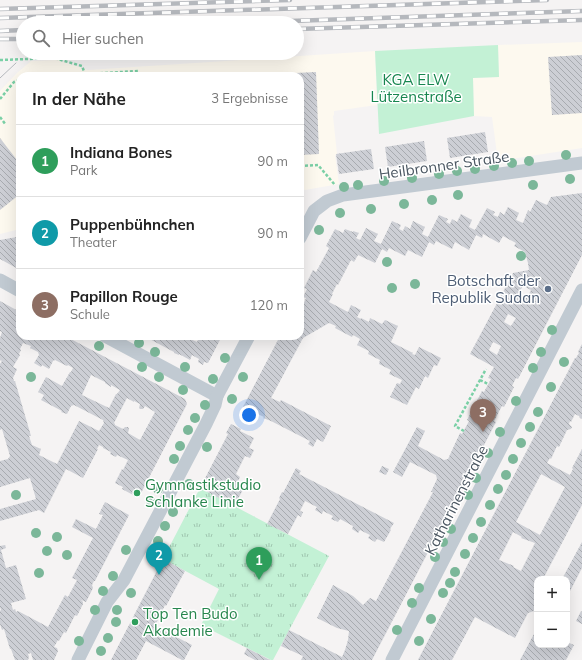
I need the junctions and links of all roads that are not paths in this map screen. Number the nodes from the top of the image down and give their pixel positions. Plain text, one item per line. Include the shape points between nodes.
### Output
1 (582, 163) edge
2 (304, 230) edge
3 (0, 280) edge
4 (16, 289) edge
5 (582, 290) edge
6 (112, 340) edge
7 (247, 340) edge
8 (217, 396) junction
9 (78, 660) edge
10 (392, 660) edge

1 - 2 street, Heilbronner Straße via 343,195 327,201 314,211
3 - 4 street
5 - 10 street, Katharinenstraße
6 - 8 street
7 - 8 street
8 - 9 street via 206,424 138,554 124,580 107,602

